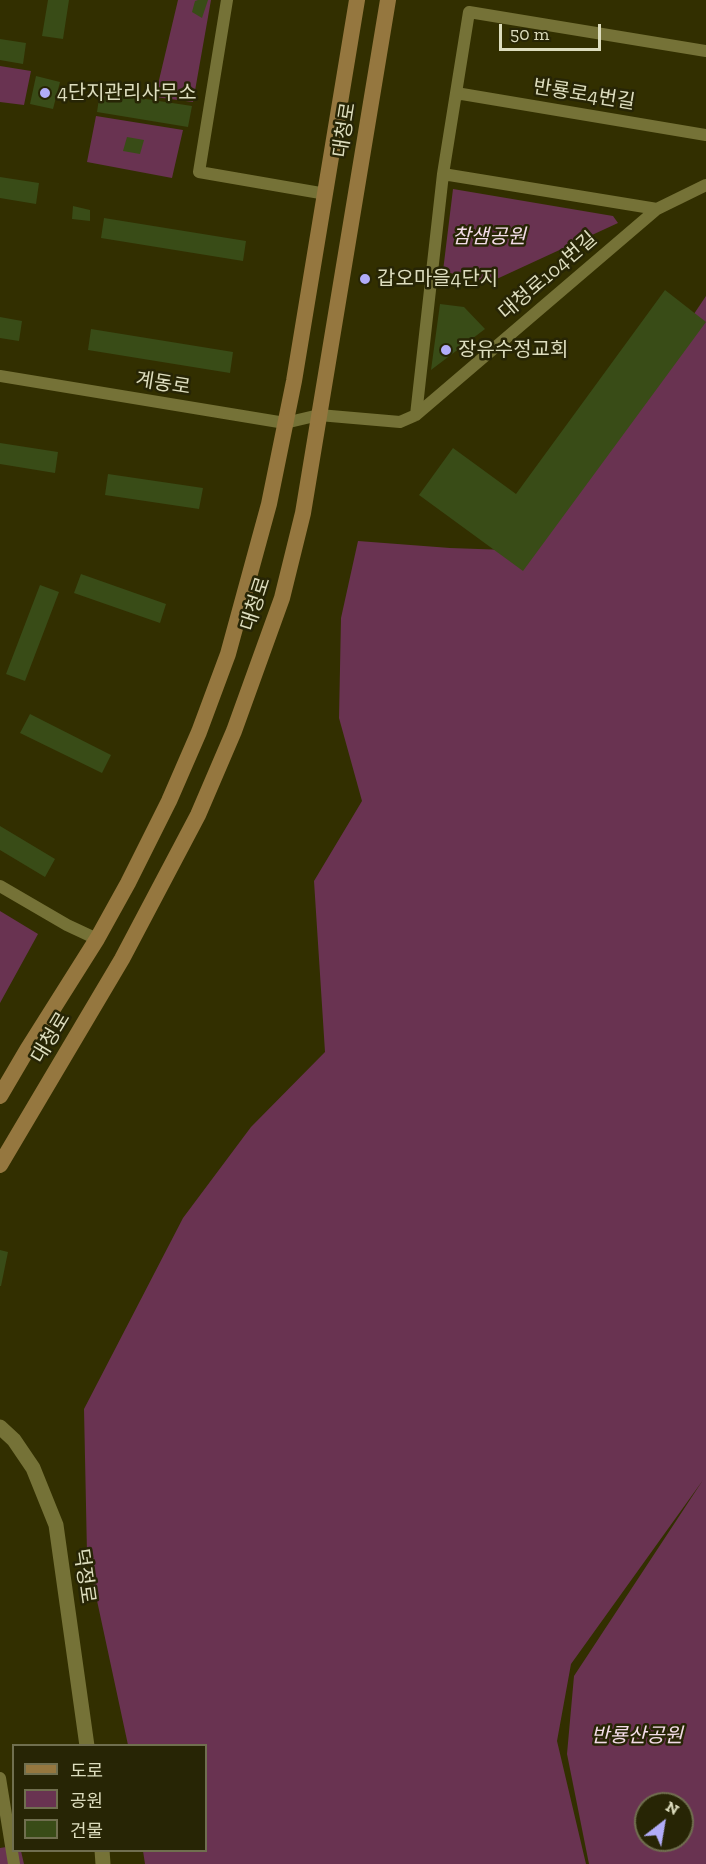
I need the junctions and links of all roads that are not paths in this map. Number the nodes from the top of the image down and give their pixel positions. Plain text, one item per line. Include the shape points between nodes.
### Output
1 (227, 0) edge
2 (357, 0) edge
3 (388, 0) edge
4 (706, 51) edge
5 (456, 93) junction
6 (706, 135) edge
7 (443, 174) junction
8 (706, 185) edge
9 (326, 194) junction
10 (657, 209) junction
11 (0, 376) edge
12 (319, 415) junction
13 (416, 415) junction
14 (285, 423) junction
15 (0, 886) edge
16 (98, 939) junction
17 (0, 1096) edge
18 (0, 1165) edge
19 (0, 1427) edge
20 (87, 1744) edge
21 (0, 1778) edge
22 (12, 1852) edge

1 - 9 street via 199,172
2 - 9 main road, 대청로
3 - 12 main road, 대청로
4 - 5 street via 469,12
5 - 6 street, 반룡로4번길
5 - 7 street
7 - 10 street
7 - 13 street
8 - 10 street, 대청로104번길
9 - 14 main road, 대청로
10 - 13 street, 대청로104번길
11 - 14 street, 계동로
12 - 13 street, 대청로104번길 via 400,422
12 - 14 street, 계동로
12 - 18 main road, 대청로 via 303,513 282,598 234,731 198,815 122,959
14 - 16 main road, 대청로 via 269,504 228,654 169,801
15 - 16 street
16 - 17 main road, 대청로
19 - 20 street, 덕정로 via 15,1440 33,1468 56,1525
21 - 22 street

